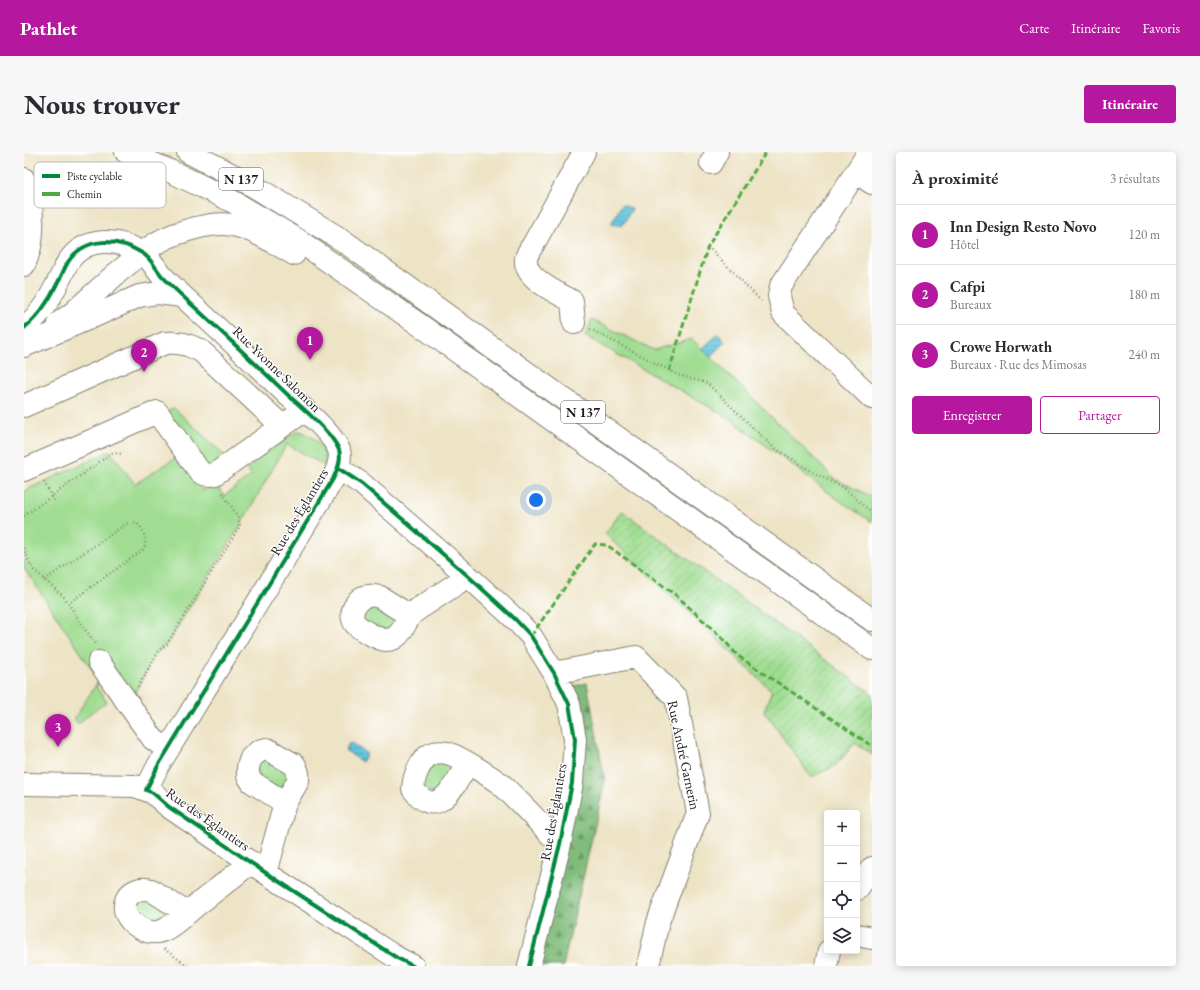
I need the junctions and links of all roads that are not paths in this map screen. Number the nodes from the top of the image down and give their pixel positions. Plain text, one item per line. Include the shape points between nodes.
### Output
1 (126, 152) edge
2 (188, 152) edge
3 (208, 152) edge
4 (584, 152) edge
5 (869, 152) edge
6 (149, 162) edge
7 (166, 169) edge
8 (864, 178) edge
9 (24, 179) edge
10 (250, 184) junction
11 (142, 253) junction
12 (24, 265) edge
13 (182, 296) junction
14 (574, 323) road end
15 (427, 330) junction
16 (30, 338) edge
17 (872, 398) edge
18 (24, 406) edge
19 (305, 410) junction
20 (282, 426) junction
21 (30, 467) edge
22 (338, 468) junction
23 (468, 576) junction
24 (410, 616) dead end
25 (872, 620) edge
26 (872, 649) edge
27 (99, 662) road end
28 (554, 673) junction
29 (168, 750) junction
30 (468, 763) dead end
31 (24, 784) edge
32 (146, 790) junction
33 (285, 803) dead end
34 (560, 844) junction
35 (258, 868) junction
36 (872, 868) edge
37 (860, 885) edge
38 (187, 913) junction
39 (860, 936) edge
40 (872, 938) edge
41 (828, 954) edge
42 (413, 966) edge
43 (528, 966) edge
44 (648, 966) edge
45 (826, 966) edge

1 - 6 main road, N 137
2 - 10 main road, N 137
3 - 10 main road
4 - 14 main road via 526,259 530,274 572,301
5 - 8 main road
7 - 15 main road, N 137 via 232,201 298,240
8 - 17 main road via 781,286 779,296 783,313
9 - 12 main road via 32,223 31,241
10 - 25 main road, N 137 via 361,254
11 - 13 main road, Rue Yvonne Salomon
11 - 15 main road via 160,241 185,232 216,224 232,225 268,240
11 - 16 main road
11 - 16 main road via 123,244 106,241 96,243 75,254 39,314
13 - 16 main road via 158,293 139,296
13 - 19 main road, Rue Yvonne Salomon
15 - 26 main road, N 137
18 - 20 main road via 165,343 178,342 201,351
19 - 20 main road
19 - 22 main road, Rue Yvonne Salomon via 336,444 340,458
20 - 21 main road via 210,476 200,472 157,412
22 - 23 main road, Rue des Églantiers via 362,484
22 - 29 main road, Rue des Églantiers
23 - 24 main road
23 - 28 main road, Rue des Églantiers via 531,636
27 - 29 main road via 153,739
28 - 34 main road, Rue des Églantiers via 569,704 575,739 572,783
28 - 44 main road, Rue André Garnerin via 636,657 676,698 698,813 658,922
29 - 32 main road, Rue des Églantiers
30 - 34 main road via 501,785
31 - 32 main road via 135,786
32 - 35 main road, Rue des Églantiers
33 - 35 main road
34 - 43 main road, Rue des Églantiers
35 - 38 main road
35 - 42 main road, Rue des Églantiers
36 - 37 main road
38 - 38 main road via 147,888 135,890 126,901 125,910 128,916 142,929 150,932 167,929
39 - 40 main road
41 - 45 main road

